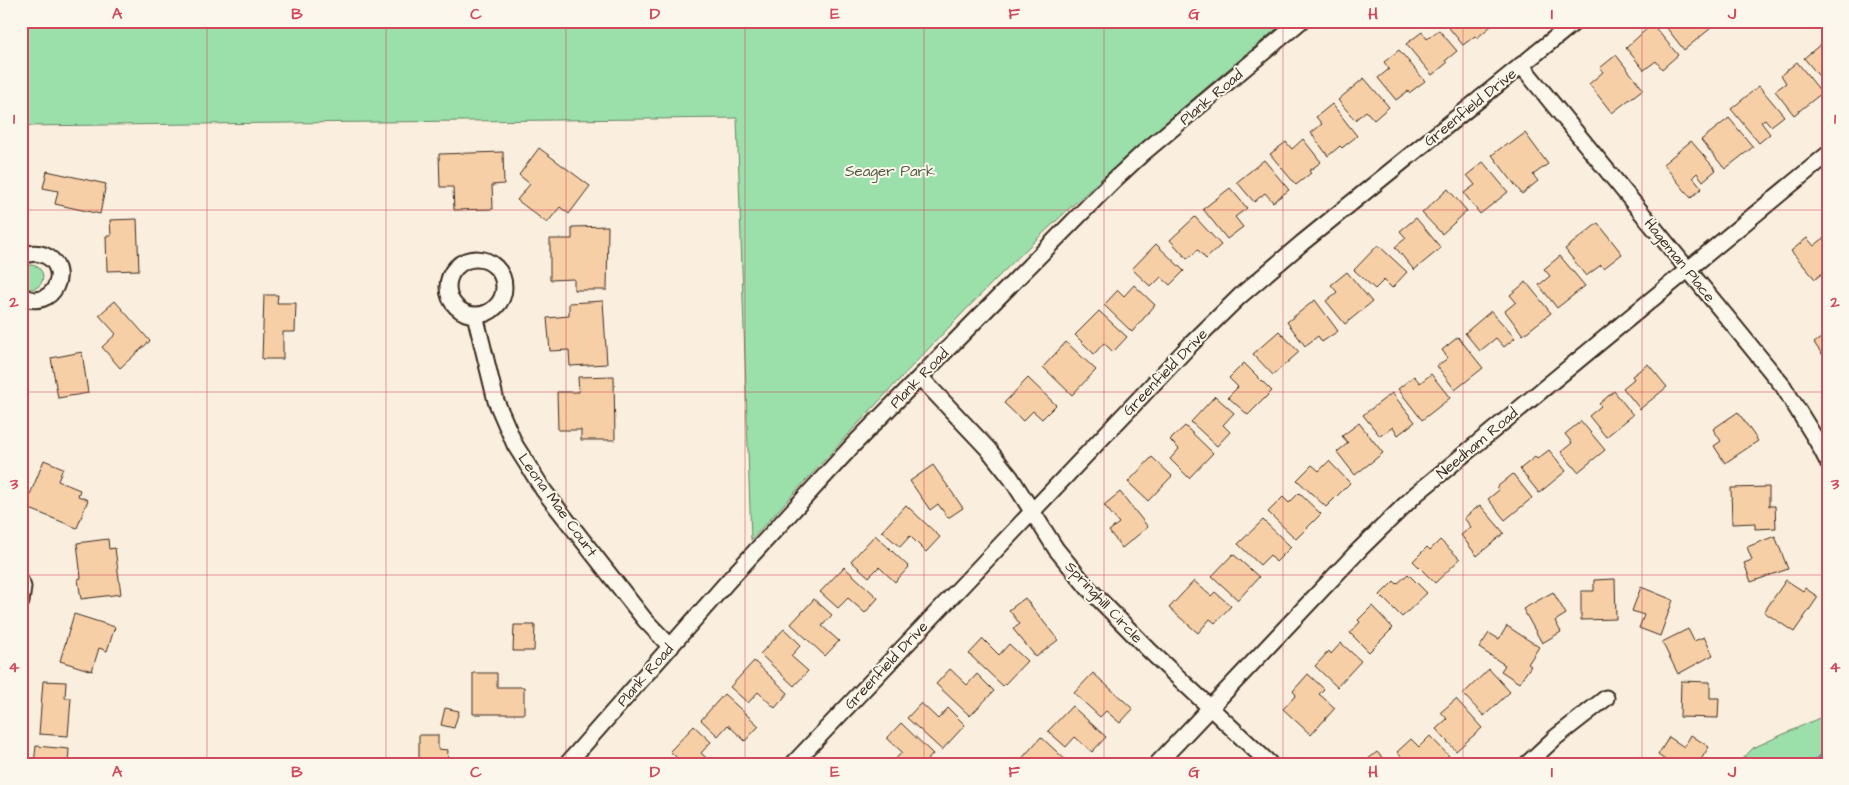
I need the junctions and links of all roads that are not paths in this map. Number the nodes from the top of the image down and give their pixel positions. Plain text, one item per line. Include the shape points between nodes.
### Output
1 (1301, 21) edge
2 (1576, 21) edge
3 (1521, 66) junction
4 (1828, 154) edge
5 (21, 258) edge
6 (1689, 270) junction
7 (21, 296) edge
8 (475, 315) dead end
9 (920, 377) junction
10 (1828, 462) edge
11 (1032, 511) junction
12 (21, 582) edge
13 (21, 602) edge
14 (670, 646) junction
15 (1606, 698) dead end
16 (1210, 707) junction
17 (567, 764) edge
18 (793, 764) edge
19 (1157, 764) edge
20 (1270, 764) edge
21 (1527, 764) edge

1 - 9 street, Plank Road via 1112,182
2 - 3 street, Greenfield Drive
3 - 6 street, Hageman Place
3 - 11 street, Greenfield Drive via 1240,296
4 - 6 street, Needham Road
5 - 7 street via 31,253 46,256 57,267 58,275 54,290 42,299
6 - 10 street, Hageman Place via 1782,386
6 - 16 street, Needham Road via 1416,494
8 - 14 street, Leona Mae Court via 496,401 515,445 544,491 645,620
9 - 11 street, Springhill Circle via 988,449
9 - 14 street, Plank Road via 790,513
11 - 16 street, Springhill Circle via 1056,549 1088,588
11 - 18 street, Greenfield Drive
12 - 13 street
14 - 17 street, Plank Road
15 - 21 street
16 - 19 street, Needham Road
16 - 20 street, Springhill Circle

